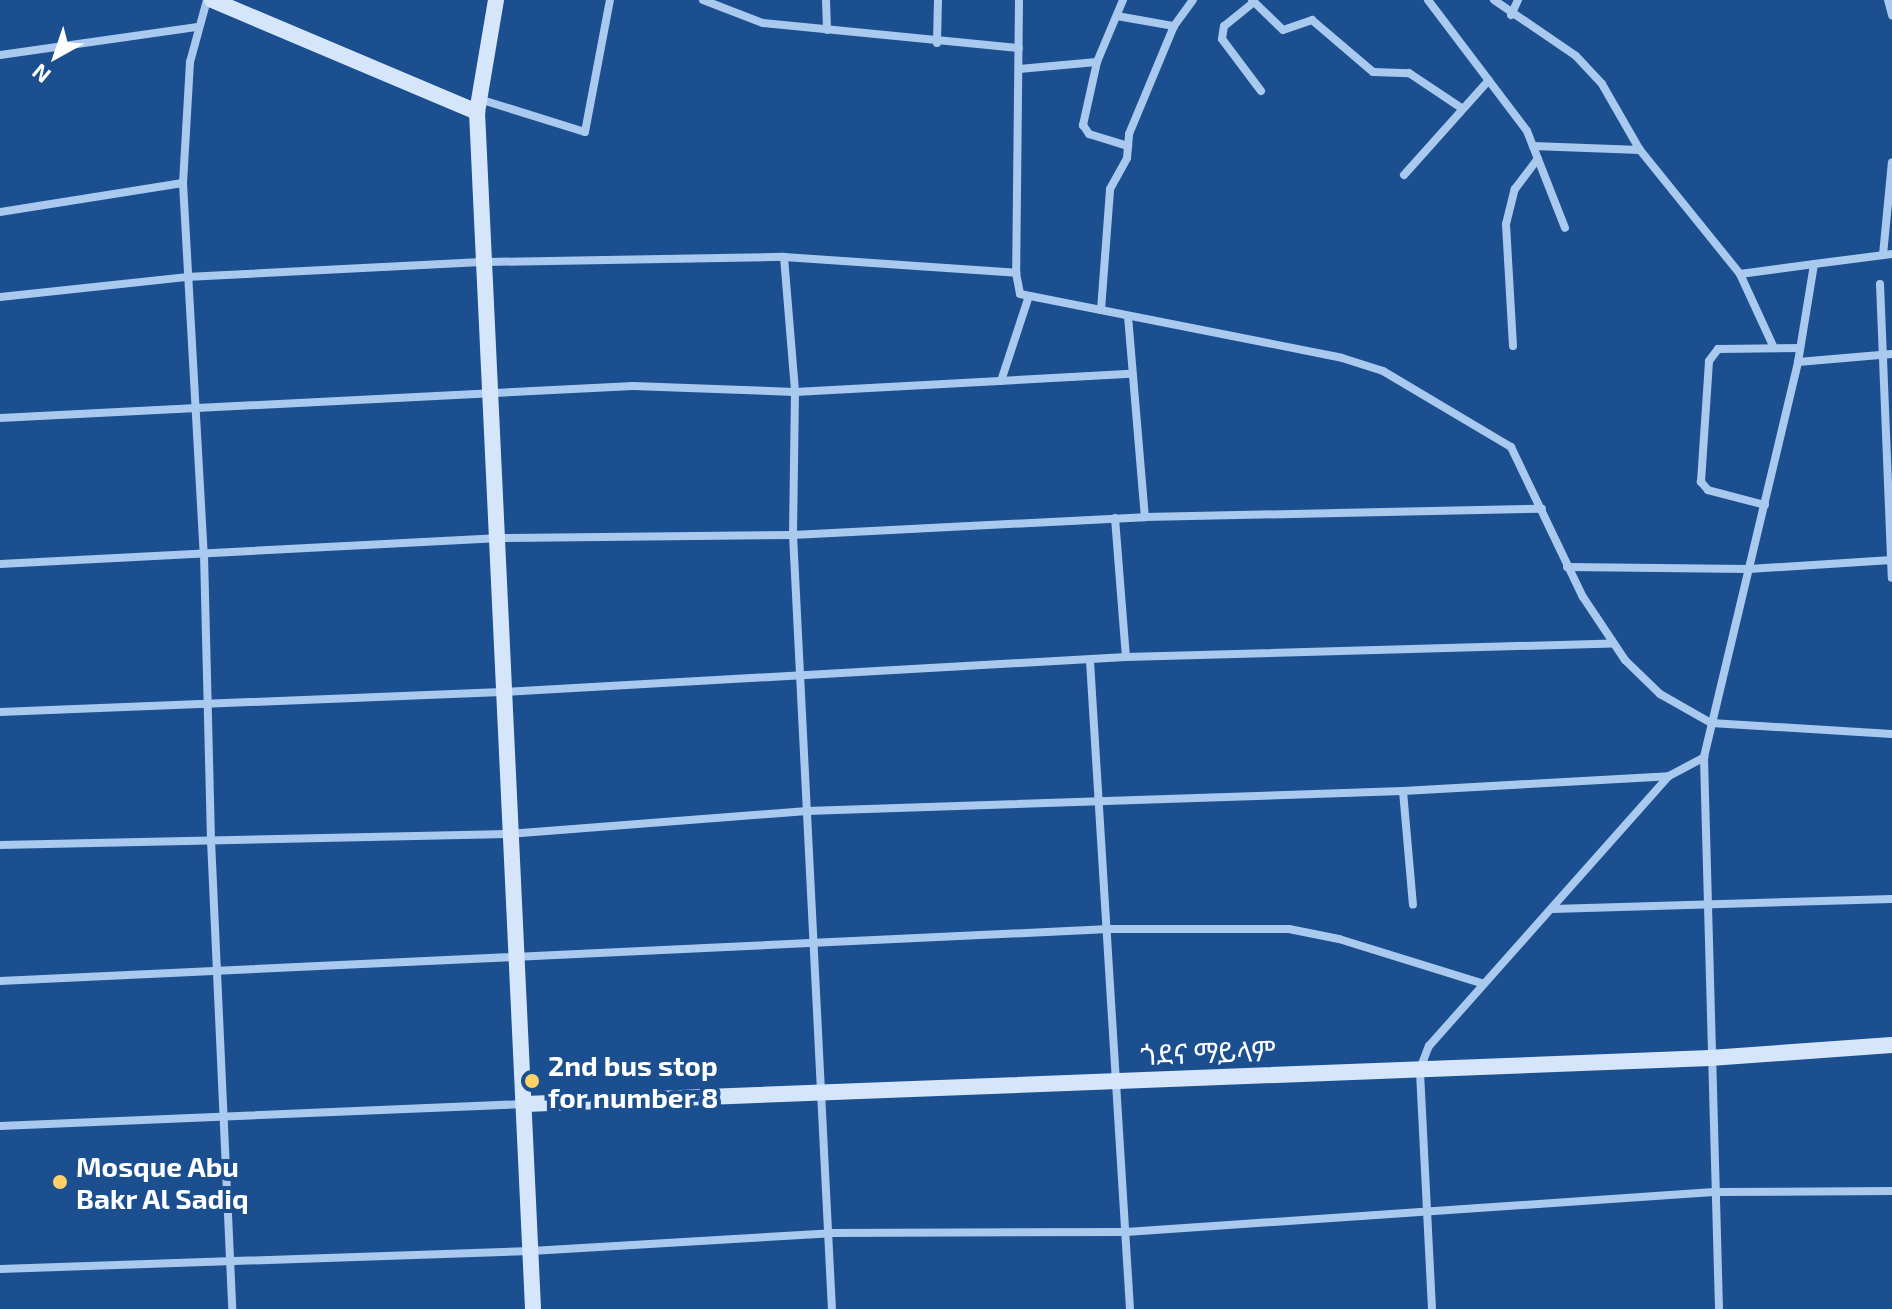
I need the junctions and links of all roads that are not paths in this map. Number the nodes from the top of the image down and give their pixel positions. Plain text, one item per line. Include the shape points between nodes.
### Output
1 (209, 0) edge
2 (496, 0) edge
3 (610, 0) edge
4 (703, 0) edge
5 (826, 0) edge
6 (938, 0) edge
7 (1019, 0) edge
8 (1123, 0) edge
9 (1193, 0) edge
10 (1428, 0) edge
11 (1494, 0) edge
12 (1518, 0) edge
13 (1888, 0) edge
14 (1253, 1) edge
15 (1511, 15) junction
16 (1892, 15) edge
17 (1117, 16) junction
18 (1174, 26) junction
19 (196, 27) junction
20 (827, 30) junction
21 (937, 43) junction
22 (1019, 48) junction
23 (0, 55) edge
24 (1097, 62) junction
25 (1019, 69) junction
26 (1489, 80) junction
27 (1261, 91) dead end
28 (478, 105) junction
29 (1460, 107) junction
30 (1128, 146) junction
31 (1533, 146) junction
32 (1640, 150) junction
33 (1538, 159) junction
34 (1892, 162) edge
35 (1404, 175) dead end
36 (183, 183) junction
37 (0, 212) edge
38 (1565, 228) dead end
39 (1888, 254) edge
40 (784, 257) junction
41 (487, 262) junction
42 (1814, 264) junction
43 (1016, 273) junction
44 (1740, 274) junction
45 (186, 277) junction
46 (1880, 284) dead end
47 (0, 297) edge
48 (1028, 299) junction
49 (1101, 310) junction
50 (1128, 316) junction
51 (1513, 346) dead end
52 (1774, 348) junction
53 (1800, 348) junction
54 (1888, 354) edge
55 (1798, 362) junction
56 (1131, 374) junction
57 (1001, 381) junction
58 (490, 392) junction
59 (795, 392) junction
60 (196, 407) junction
61 (0, 418) edge
62 (1891, 459) edge
63 (1765, 505) junction
64 (1542, 509) junction
65 (1145, 517) junction
66 (1115, 518) junction
67 (793, 535) junction
68 (500, 538) junction
69 (204, 554) junction
70 (1891, 560) edge
71 (0, 564) edge
72 (1567, 567) junction
73 (1749, 569) junction
74 (1892, 578) edge
75 (1613, 643) junction
76 (1126, 657) junction
77 (1090, 661) junction
78 (800, 673) junction
79 (502, 692) junction
80 (208, 702) junction
81 (0, 712) edge
82 (1711, 723) junction
83 (1892, 734) edge
84 (1704, 757) junction
85 (1669, 776) junction
86 (1403, 791) junction
87 (1101, 797) junction
88 (807, 811) junction
89 (508, 834) junction
90 (211, 840) junction
91 (0, 845) edge
92 (1892, 899) edge
93 (1413, 905) dead end
94 (1706, 907) junction
95 (1553, 909) junction
96 (1109, 929) junction
97 (811, 946) junction
98 (517, 959) junction
99 (218, 969) junction
100 (0, 981) edge
101 (1481, 983) junction
102 (1892, 1045) edge
103 (1710, 1058) junction
104 (1420, 1069) junction
105 (1116, 1081) junction
106 (824, 1094) junction
107 (525, 1104) junction
108 (225, 1118) junction
109 (0, 1126) edge
110 (1892, 1191) edge
111 (1714, 1192) junction
112 (1427, 1211) junction
113 (1126, 1232) junction
114 (831, 1233) junction
115 (531, 1251) junction
116 (231, 1260) junction
117 (0, 1269) edge
118 (232, 1309) edge
119 (533, 1309) edge
120 (832, 1309) edge
121 (1130, 1309) edge
122 (1432, 1309) edge
123 (1719, 1309) edge

1 - 19 street
1 - 28 street
2 - 28 street
3 - 28 street via 585,132
4 - 20 street via 749,20
5 - 20 street
6 - 21 street
7 - 22 street
8 - 17 street
9 - 18 street
10 - 26 street
11 - 15 street
12 - 15 street
13 - 16 street
14 - 27 street via 1224,26 1222,39
14 - 29 street via 1283,30 1312,20 1373,72 1409,73
15 - 32 street via 1591,72
17 - 18 street
17 - 24 street
18 - 30 street
19 - 23 street
19 - 36 street
20 - 21 street
21 - 22 street
22 - 25 street
24 - 25 street
24 - 30 street via 1084,130
25 - 43 street
26 - 29 street
26 - 31 street
28 - 41 street
29 - 35 street
30 - 49 street via 1108,196
31 - 32 street
31 - 33 street
32 - 44 street
33 - 38 street
33 - 51 street via 1515,189 1506,224
34 - 39 street
36 - 37 street
36 - 45 street
39 - 42 street
40 - 41 street
40 - 43 street
40 - 59 street
41 - 45 street
41 - 58 street
42 - 44 street
42 - 53 street
43 - 48 street via 1020,294
44 - 52 street
45 - 47 street
45 - 60 street
46 - 54 street
48 - 49 street
48 - 57 street
49 - 50 street
50 - 56 street
50 - 64 street via 1383,371 1511,447
52 - 53 street
52 - 63 street via 1718,349 1712,354 1701,482 1708,490
53 - 55 street
54 - 55 street
54 - 62 street
55 - 63 street
56 - 57 street
56 - 65 street
57 - 59 street
58 - 59 street via 633,386
58 - 60 street
58 - 68 street
59 - 67 street
60 - 61 street
60 - 69 street
62 - 70 street
63 - 73 street
64 - 65 street
64 - 72 street
65 - 66 street
66 - 67 street
66 - 76 street
67 - 68 street
67 - 78 street
68 - 69 street
68 - 79 street
69 - 71 street
69 - 80 street
70 - 73 street
70 - 74 street
72 - 73 street
72 - 75 street
73 - 82 street
75 - 76 street
75 - 82 street via 1660,694
76 - 77 street
77 - 78 street
77 - 87 street
78 - 79 street
78 - 88 street
79 - 80 street
79 - 89 street
80 - 81 street
80 - 90 street
82 - 83 street
82 - 84 street
84 - 85 street
84 - 94 street
85 - 86 street
85 - 95 street
86 - 87 street
86 - 93 street
87 - 88 street
87 - 96 street
88 - 89 street
88 - 97 street
89 - 90 street
89 - 98 street
90 - 91 street
90 - 99 street
92 - 94 street
94 - 95 street
94 - 103 street
95 - 101 street
96 - 97 street
96 - 101 street via 1289,929
96 - 105 street
97 - 98 street
97 - 106 street
98 - 99 street
98 - 107 street
99 - 100 street
99 - 108 street
101 - 104 street via 1447,1021
102 - 103 street, ጎደና ማይላም
103 - 104 street, ጎደና ማይላም
103 - 111 street
104 - 105 street, ጎደና ማይላም
104 - 112 street
105 - 106 street, ጎደና ማይላም
105 - 113 street
106 - 107 street, ጎደና ማይላም
106 - 114 street
107 - 108 street
107 - 115 street
108 - 109 street
108 - 116 street
110 - 111 street
111 - 112 street
111 - 123 street
112 - 113 street
112 - 122 street
113 - 114 street
113 - 121 street
114 - 115 street
114 - 120 street
115 - 116 street
115 - 119 street
116 - 117 street
116 - 118 street

